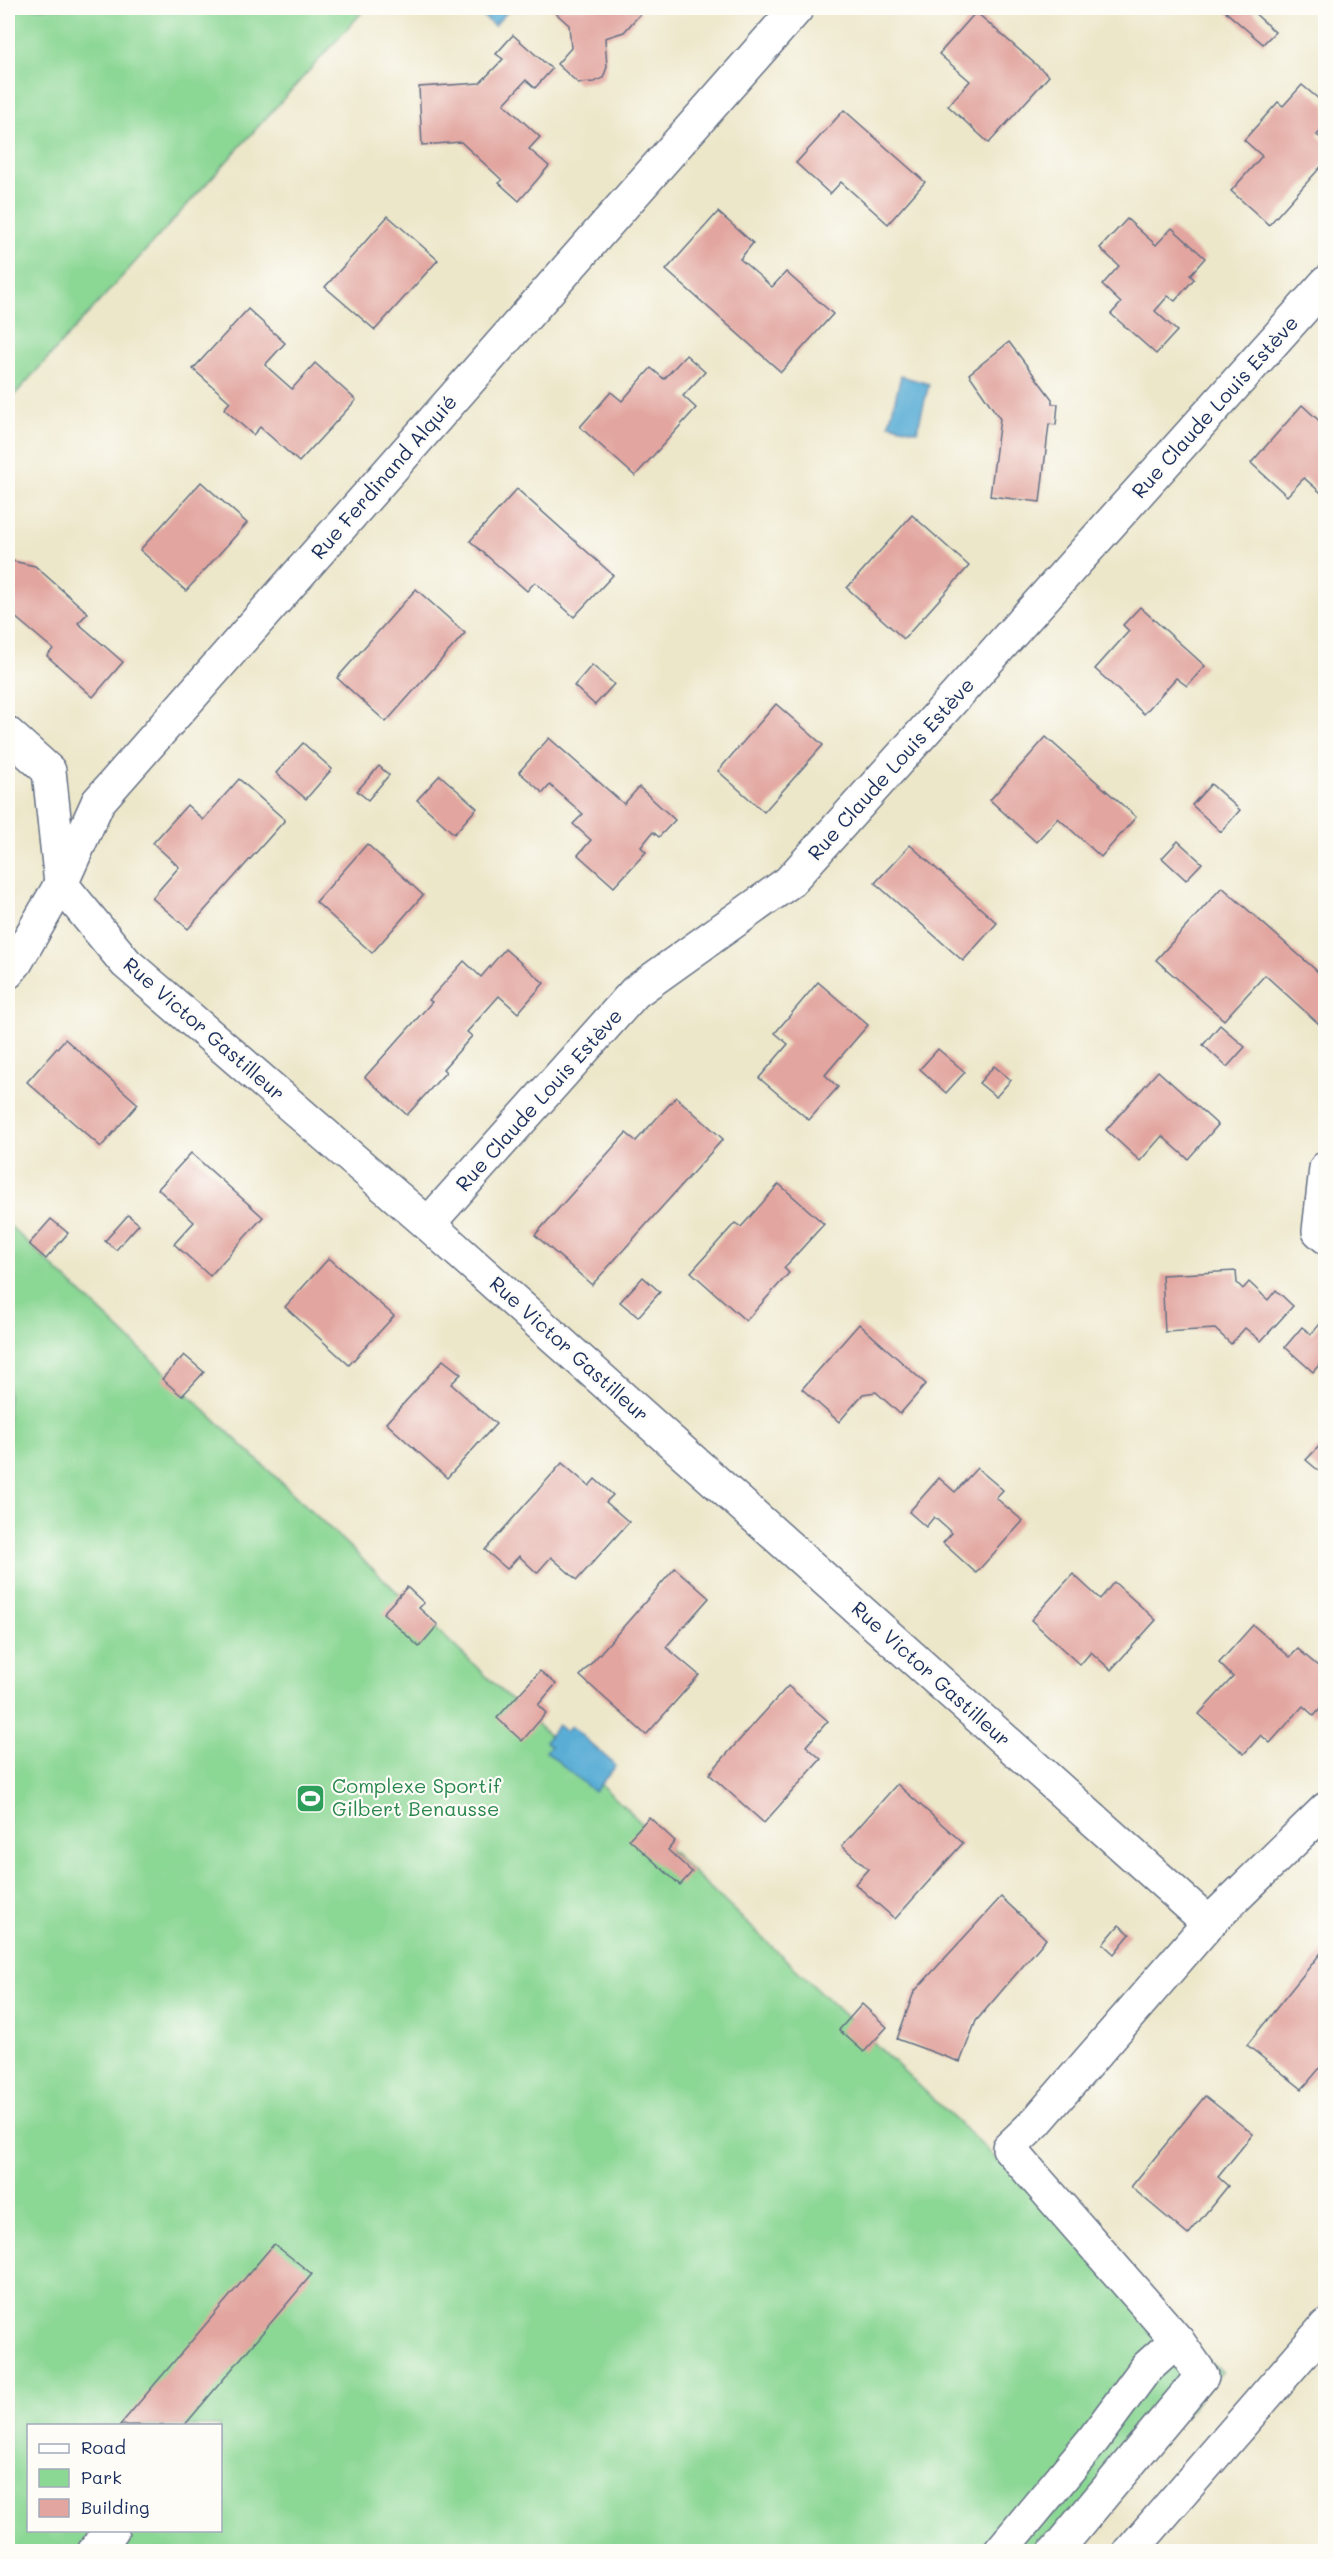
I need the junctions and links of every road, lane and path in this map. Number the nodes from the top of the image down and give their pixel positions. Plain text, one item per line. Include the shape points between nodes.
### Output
1 (797, 8) edge
2 (1326, 283) edge
3 (8, 734) edge
4 (61, 884) junction
5 (8, 972) edge
6 (1326, 1168) edge
7 (428, 1224) junction
8 (1326, 1237) edge
9 (1326, 1809) edge
10 (1209, 1923) junction
11 (1326, 2326) edge
12 (1177, 2340) junction
13 (110, 2532) edge
14 (94, 2552) edge
15 (1000, 2552) edge
16 (1055, 2552) edge
17 (1130, 2552) edge

1 - 4 street, Rue Ferdinand Alquié via 98,801
2 - 7 street, Rue Claude Louis Estève via 789,882 634,992
3 - 4 street via 49,771
4 - 5 street, Rue Ferdinand Alquié
4 - 7 street, Rue Victor Gastilleur via 126,963
6 - 8 street via 1319,1231
7 - 10 street, Rue Victor Gastilleur
9 - 10 street
10 - 12 street via 1009,2148
11 - 17 street
12 - 15 street via 1147,2367 1093,2440
12 - 16 street via 1202,2376
13 - 14 street

